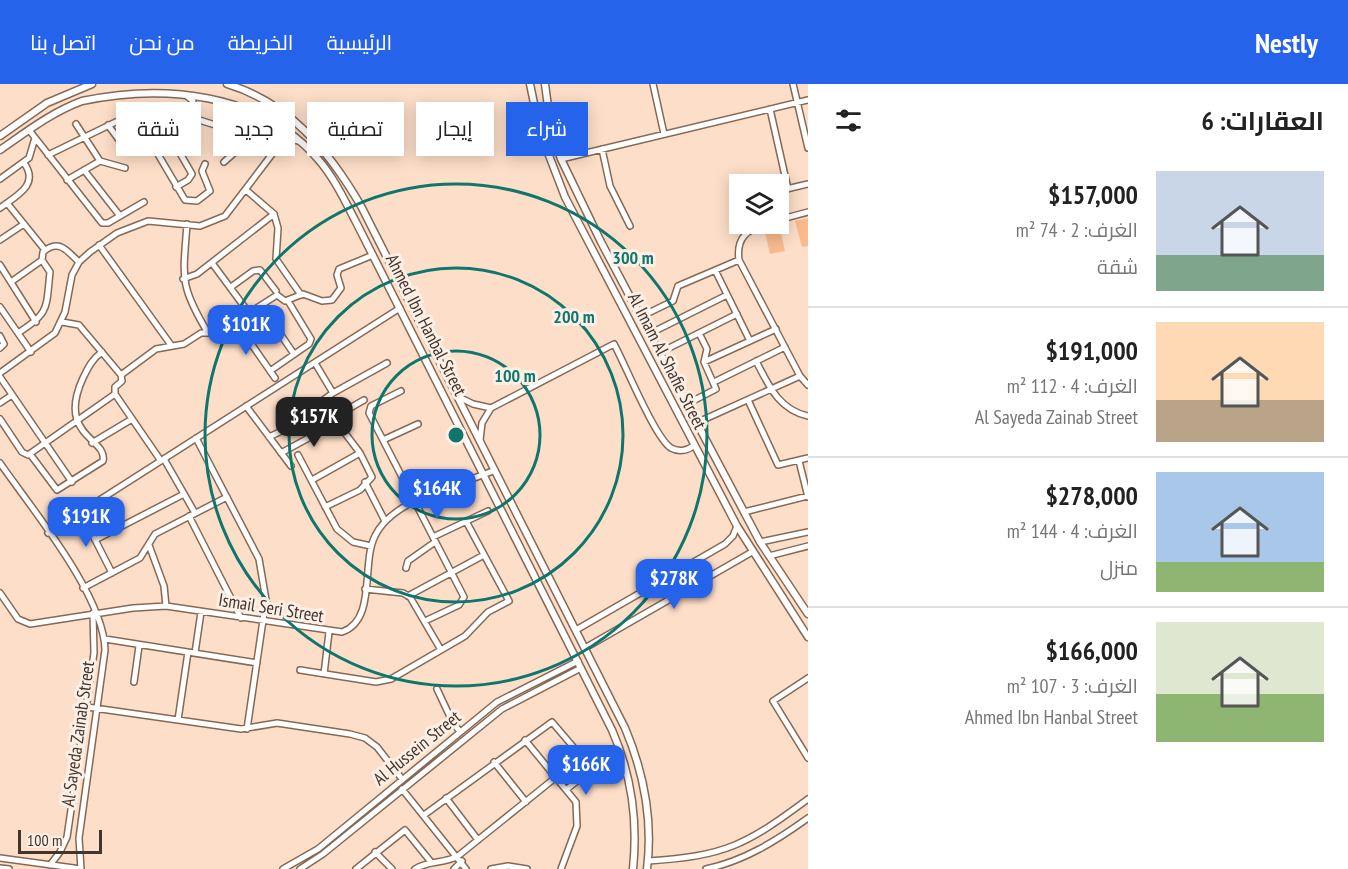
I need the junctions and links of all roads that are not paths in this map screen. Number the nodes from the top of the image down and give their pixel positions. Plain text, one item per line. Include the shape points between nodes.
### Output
1 (92, 84) edge
2 (226, 84) edge
3 (530, 84) edge
4 (544, 84) edge
5 (653, 84) edge
6 (793, 84) edge
7 (137, 86) edge
8 (165, 93) dead end
9 (808, 100) edge
10 (191, 102) edge
11 (235, 102) edge
12 (797, 103) junction
13 (770, 109) junction
14 (116, 121) edge
15 (201, 121) edge
16 (76, 124) dead end
17 (108, 125) junction
18 (29, 130) junction
19 (664, 134) junction
20 (0, 136) edge
21 (116, 136) edge
22 (84, 137) junction
23 (35, 138) junction
24 (295, 138) edge
25 (295, 140) edge
26 (299, 141) junction
27 (808, 148) edge
28 (602, 149) junction
29 (0, 150) edge
30 (48, 155) junction
31 (159, 156) edge
32 (182, 156) edge
33 (271, 156) edge
34 (561, 159) junction
35 (100, 161) junction
36 (224, 162) dead end
37 (24, 163) junction
38 (205, 164) dead end
39 (125, 168) dead end
40 (84, 170) junction
41 (785, 174) edge
42 (0, 179) edge
43 (67, 180) junction
44 (808, 184) edge
45 (176, 187) junction
46 (789, 189) edge
47 (246, 190) junction
48 (144, 202) dead end
49 (7, 203) junction
50 (361, 206) junction
51 (348, 207) junction
52 (0, 208) edge
53 (808, 212) edge
54 (274, 214) junction
55 (120, 216) junction
56 (789, 217) edge
57 (24, 224) junction
58 (188, 224) junction
59 (630, 226) dead end
60 (744, 234) edge
61 (1, 238) edge
62 (99, 246) junction
63 (45, 250) junction
64 (373, 255) junction
65 (42, 260) junction
66 (739, 260) junction
67 (79, 262) junction
68 (212, 263) junction
69 (0, 265) edge
70 (715, 270) junction
71 (183, 279) junction
72 (11, 282) junction
73 (231, 287) junction
74 (276, 291) dead end
75 (301, 295) junction
76 (727, 295) junction
77 (288, 301) junction
78 (261, 306) junction
79 (0, 307) edge
80 (400, 308) junction
81 (249, 313) junction
82 (737, 314) junction
83 (640, 317) junction
84 (36, 322) junction
85 (62, 322) junction
86 (236, 322) junction
87 (776, 329) junction
88 (18, 333) junction
89 (208, 333) junction
90 (699, 333) junction
91 (649, 334) junction
92 (0, 336) edge
93 (750, 341) junction
94 (654, 344) junction
95 (171, 345) junction
96 (785, 347) junction
97 (0, 348) edge
98 (644, 350) junction
99 (31, 352) junction
100 (102, 352) junction
101 (659, 353) junction
102 (294, 354) junction
103 (756, 361) junction
104 (704, 362) junction
105 (315, 363) junction
106 (387, 363) dead end
107 (270, 370) junction
108 (0, 375) edge
109 (121, 375) junction
110 (800, 376) junction
111 (275, 378) dead end
112 (714, 382) junction
113 (808, 385) edge
114 (771, 389) junction
115 (401, 391) dead end
116 (333, 393) junction
117 (115, 394) junction
118 (12, 395) junction
119 (457, 396) junction
120 (364, 400) dead end
121 (748, 400) junction
122 (0, 403) edge
123 (685, 405) junction
124 (246, 406) junction
125 (491, 408) junction
126 (808, 416) edge
127 (0, 419) edge
128 (132, 419) junction
129 (77, 420) junction
130 (336, 423) junction
131 (696, 423) junction
132 (418, 424) dead end
133 (269, 437) junction
134 (196, 438) junction
135 (383, 440) junction
136 (480, 440) junction
137 (92, 443) junction
138 (46, 444) junction
139 (693, 446) junction
140 (281, 453) junction
141 (360, 453) junction
142 (30, 454) junction
143 (298, 455) dead end
144 (808, 458) edge
145 (162, 460) junction
146 (799, 460) junction
147 (0, 463) edge
148 (291, 466) dead end
149 (495, 470) junction
150 (6, 471) junction
151 (0, 475) edge
152 (484, 475) junction
153 (312, 480) junction
154 (72, 482) junction
155 (365, 482) junction
156 (184, 494) junction
157 (227, 497) junction
158 (808, 497) edge
159 (415, 502) junction
160 (326, 507) junction
161 (489, 511) dead end
162 (81, 512) junction
163 (744, 512) junction
164 (192, 514) junction
165 (385, 521) junction
166 (467, 523) junction
167 (737, 526) junction
168 (808, 532) edge
169 (48, 533) junction
170 (95, 540) junction
171 (434, 540) junction
172 (760, 543) junction
173 (148, 544) junction
174 (371, 546) junction
175 (807, 549) edge
176 (752, 552) junction
177 (484, 555) junction
178 (769, 556) junction
179 (406, 568) dead end
180 (451, 572) junction
181 (112, 573) junction
182 (83, 588) junction
183 (366, 589) junction
184 (0, 593) edge
185 (408, 596) junction
186 (166, 606) junction
187 (201, 612) junction
188 (95, 613) junction
189 (808, 614) edge
190 (241, 618) junction
191 (425, 621) junction
192 (263, 622) junction
193 (576, 630) junction
194 (329, 632) junction
195 (808, 637) edge
196 (105, 639) junction
197 (139, 646) junction
198 (585, 648) junction
199 (441, 650) junction
200 (188, 652) junction
201 (195, 653) junction
202 (257, 663) junction
203 (580, 665) junction
204 (300, 670) dead end
205 (324, 674) junction
206 (808, 678) edge
207 (134, 681) dead end
208 (436, 689) dead end
209 (87, 707) junction
210 (97, 708) junction
211 (489, 708) junction
212 (495, 714) junction
213 (178, 720) junction
214 (247, 729) junction
215 (460, 732) junction
216 (525, 740) junction
217 (808, 758) edge
218 (638, 761) junction
219 (494, 762) junction
220 (625, 764) junction
221 (555, 778) junction
222 (402, 779) junction
223 (402, 789) junction
224 (567, 789) junction
225 (446, 798) junction
226 (808, 799) edge
227 (526, 802) junction
228 (424, 814) junction
229 (808, 818) edge
230 (478, 840) junction
231 (318, 849) junction
232 (375, 852) junction
233 (323, 854) junction
234 (0, 858) edge
235 (460, 858) junction
236 (648, 861) junction
237 (431, 862) junction
238 (50, 865) junction
239 (0, 868) edge
240 (9, 869) edge
241 (81, 869) edge
242 (283, 869) edge
243 (300, 869) edge
244 (356, 869) edge
245 (392, 869) edge
246 (415, 869) edge
247 (454, 869) edge
248 (466, 869) edge
249 (491, 869) edge
250 (526, 869) edge
251 (561, 869) edge
252 (633, 869) edge
253 (647, 869) edge
254 (706, 869) edge

1 - 20 street via 47,104
2 - 50 street, Ahmed Ibn Hanbal Street via 269,102 309,132
3 - 98 street, Al Imam Al Shafie Street via 550,162
4 - 34 street, Al Imam Al Shafie Street via 551,129
5 - 19 street
6 - 12 street
7 - 11 street, Ahmed Ibn Hanbal Street via 183,88
7 - 18 street, Ahmed Ibn Hanbal Street via 80,102
8 - 10 street
9 - 12 street
12 - 13 street
12 - 27 street
13 - 19 street
13 - 41 street
14 - 17 street
15 - 36 street via 223,126 240,142 241,149
16 - 22 street
17 - 21 street
17 - 22 street
18 - 23 street
18 - 29 street, Ahmed Ibn Hanbal Street
19 - 28 street
22 - 30 street
22 - 35 street
23 - 30 street
23 - 37 street
24 - 26 street, Ahmed Ibn Hanbal Street
25 - 26 street
26 - 51 street, Ahmed Ibn Hanbal Street via 328,172
28 - 34 street
28 - 59 street via 610,186
30 - 43 street
31 - 45 street
32 - 45 street via 192,174
33 - 47 street
34 - 83 street, Al Imam Al Shafie Street
35 - 39 street
35 - 40 street
37 - 42 street
37 - 49 street via 29,183
38 - 45 street via 202,171 209,192 197,201 189,201
40 - 43 street
40 - 55 street
43 - 55 street via 102,223
44 - 46 street
47 - 54 street
47 - 58 street via 219,220 200,226
48 - 55 street
49 - 52 street
49 - 57 street
50 - 51 street
50 - 119 street, Ahmed Ibn Hanbal Street
51 - 64 street, Ahmed Ibn Hanbal Street
53 - 56 street
54 - 68 street
54 - 75 street via 278,228 276,259
57 - 61 street
57 - 63 street
58 - 62 street via 148,221 117,233
58 - 71 street
60 - 66 street via 737,250
62 - 67 street
62 - 95 street
63 - 65 street
63 - 67 street via 61,246
64 - 75 street via 339,268 341,288 332,300
64 - 80 street, Ahmed Ibn Hanbal Street
65 - 72 street
65 - 84 street via 50,274 44,313
66 - 70 street
66 - 87 street
67 - 85 street via 72,275
68 - 71 street
68 - 73 street
69 - 72 street
70 - 76 street
70 - 83 street via 678,286 673,301
71 - 89 street via 192,307
72 - 84 street
73 - 74 street via 260,270
73 - 81 street
75 - 77 street
76 - 82 street
76 - 91 street
77 - 78 street via 277,295
77 - 102 street via 311,337 309,344
78 - 81 street
78 - 102 street
79 - 88 street
80 - 105 street
80 - 152 street, Ahmed Ibn Hanbal Street
81 - 86 street
82 - 90 street
82 - 93 street
83 - 91 street, Al Imam Al Shafie Street
84 - 88 street
85 - 99 street via 47,341
85 - 100 street via 80,325
86 - 89 street via 218,333
86 - 107 street
87 - 93 street
87 - 96 street
88 - 99 street
89 - 95 street via 178,346
90 - 101 street
90 - 104 street via 707,349
91 - 94 street, Al Imam Al Shafie Street
92 - 97 street via 4,344
93 - 104 street
94 - 98 street
94 - 101 street, Al Imam Al Shafie Street
95 - 109 street via 156,349
96 - 103 street
96 - 110 street
98 - 139 street, Al Imam Al Shafie Street
99 - 108 street
100 - 109 street
100 - 129 street via 92,361 75,397
101 - 123 street, Al Imam Al Shafie Street
102 - 107 street
103 - 112 street
103 - 114 street
104 - 112 street
105 - 116 street
105 - 124 street
106 - 116 street
107 - 111 street
108 - 118 street
109 - 117 street
110 - 113 street
110 - 114 street
112 - 123 street via 715,390
114 - 121 street
114 - 126 street via 786,409
115 - 135 street via 369,409
116 - 133 street via 322,401 317,414
117 - 128 street
117 - 129 street
118 - 122 street
118 - 138 street
119 - 125 street
119 - 136 street, Ahmed Ibn Hanbal Street
120 - 130 street via 336,416
121 - 131 street
121 - 146 street via 778,465
123 - 131 street, Al Imam Al Shafie Street
124 - 133 street
124 - 134 street
125 - 136 street via 482,423
125 - 139 street via 614,344 670,448 681,451
127 - 142 street via 22,452
128 - 137 street
128 - 145 street
129 - 137 street
129 - 138 street
130 - 140 street
130 - 141 street
131 - 163 street, Al Imam Al Shafie Street
132 - 135 street
133 - 140 street
134 - 145 street
134 - 157 street
135 - 159 street
136 - 149 street, Ahmed Ibn Hanbal Street
137 - 154 street via 100,448 103,461
138 - 142 street
138 - 154 street
139 - 167 street, Al Imam Al Shafie Street
140 - 148 street
141 - 153 street
141 - 155 street via 372,477
142 - 154 street via 55,489
143 - 153 street
144 - 146 street
145 - 156 street
145 - 162 street
146 - 158 street
147 - 150 street, Al Sayeda Zainab Street
149 - 152 street, Ismail Seri Street
149 - 193 street, Ahmed Ibn Hanbal Street
150 - 151 street
150 - 169 street, Al Sayeda Zainab Street
152 - 159 street, Ismail Seri Street
152 - 203 street, Ahmed Ibn Hanbal Street
153 - 160 street
155 - 160 street via 360,490
155 - 165 street
156 - 164 street
156 - 170 street
157 - 164 street
157 - 192 street via 260,559 266,590
158 - 163 street
159 - 165 street, Ismail Seri Street
159 - 171 street
160 - 174 street via 344,536
161 - 166 street
162 - 169 street
162 - 170 street
163 - 172 street, Al Imam Al Shafie Street
164 - 173 street via 155,534
164 - 190 street
165 - 174 street, Ismail Seri Street
166 - 171 street
166 - 177 street
167 - 176 street, Al Imam Al Shafie Street
167 - 193 street via 725,544
168 - 172 street
169 - 182 street, Al Sayeda Zainab Street
170 - 181 street
171 - 179 street via 408,561
171 - 180 street
172 - 178 street, Al Imam Al Shafie Street
173 - 181 street via 141,558
173 - 186 street via 164,586
174 - 183 street, Ismail Seri Street
175 - 178 street
176 - 195 street, Al Imam Al Shafie Street
176 - 198 street
177 - 180 street
177 - 199 street via 509,602 488,612 471,632
178 - 189 street, Al Imam Al Shafie Street
180 - 185 street
180 - 191 street via 463,593 463,602
181 - 182 street
182 - 188 street, Al Sayeda Zainab Street
183 - 185 street
183 - 194 street, Ismail Seri Street via 358,621 346,631
184 - 188 street, Ismail Seri Street via 18,619 30,624
185 - 191 street
186 - 187 street, Ismail Seri Street
186 - 188 street, Ismail Seri Street
187 - 190 street, Ismail Seri Street
187 - 201 street
188 - 196 street, Al Sayeda Zainab Street
188 - 209 street, Al Sayeda Zainab Street
190 - 192 street, Ismail Seri Street
191 - 199 street
192 - 194 street, Ismail Seri Street
192 - 202 street
193 - 198 street, Ahmed Ibn Hanbal Street
194 - 205 street
196 - 197 street
196 - 210 street, Al Sayeda Zainab Street
197 - 200 street
197 - 207 street
198 - 218 street, Ahmed Ibn Hanbal Street
199 - 205 street via 383,681
200 - 201 street
200 - 213 street
201 - 202 street
202 - 214 street
203 - 211 street, Al Hussein Street via 522,688
203 - 212 street, Al Hussein Street
203 - 220 street, Ahmed Ibn Hanbal Street
204 - 205 street
206 - 217 street via 773,701
208 - 215 street
209 - 210 street
209 - 238 street, Al Sayeda Zainab Street via 67,837
210 - 213 street
210 - 241 street, Al Sayeda Zainab Street via 79,838
211 - 212 street
211 - 215 street, Al Hussein Street
212 - 223 street, Al Hussein Street
213 - 214 street
214 - 222 street via 277,723 364,738 377,747
215 - 222 street, Al Hussein Street
216 - 219 street
216 - 221 street
216 - 224 street via 552,722 581,756 585,772
218 - 220 street
218 - 236 street, Ahmed Ibn Hanbal Street via 647,811
219 - 225 street
219 - 227 street
220 - 252 street, Ahmed Ibn Hanbal Street via 636,828
221 - 224 street
221 - 227 street
222 - 231 street, Al Hussein Street
223 - 228 street
223 - 233 street, Al Hussein Street
224 - 251 street via 576,802 578,818
225 - 228 street
225 - 230 street
226 - 236 street via 735,846 690,858
227 - 230 street
228 - 235 street
229 - 254 street via 763,848
230 - 235 street
231 - 233 street
231 - 242 street, Al Hussein Street
232 - 237 street via 405,830
232 - 244 street
232 - 245 street
233 - 243 street, Al Hussein Street
234 - 238 street
235 - 237 street
235 - 247 street
235 - 248 street
236 - 253 street, Ahmed Ibn Hanbal Street
237 - 246 street
238 - 241 street
239 - 240 street
249 - 250 street

